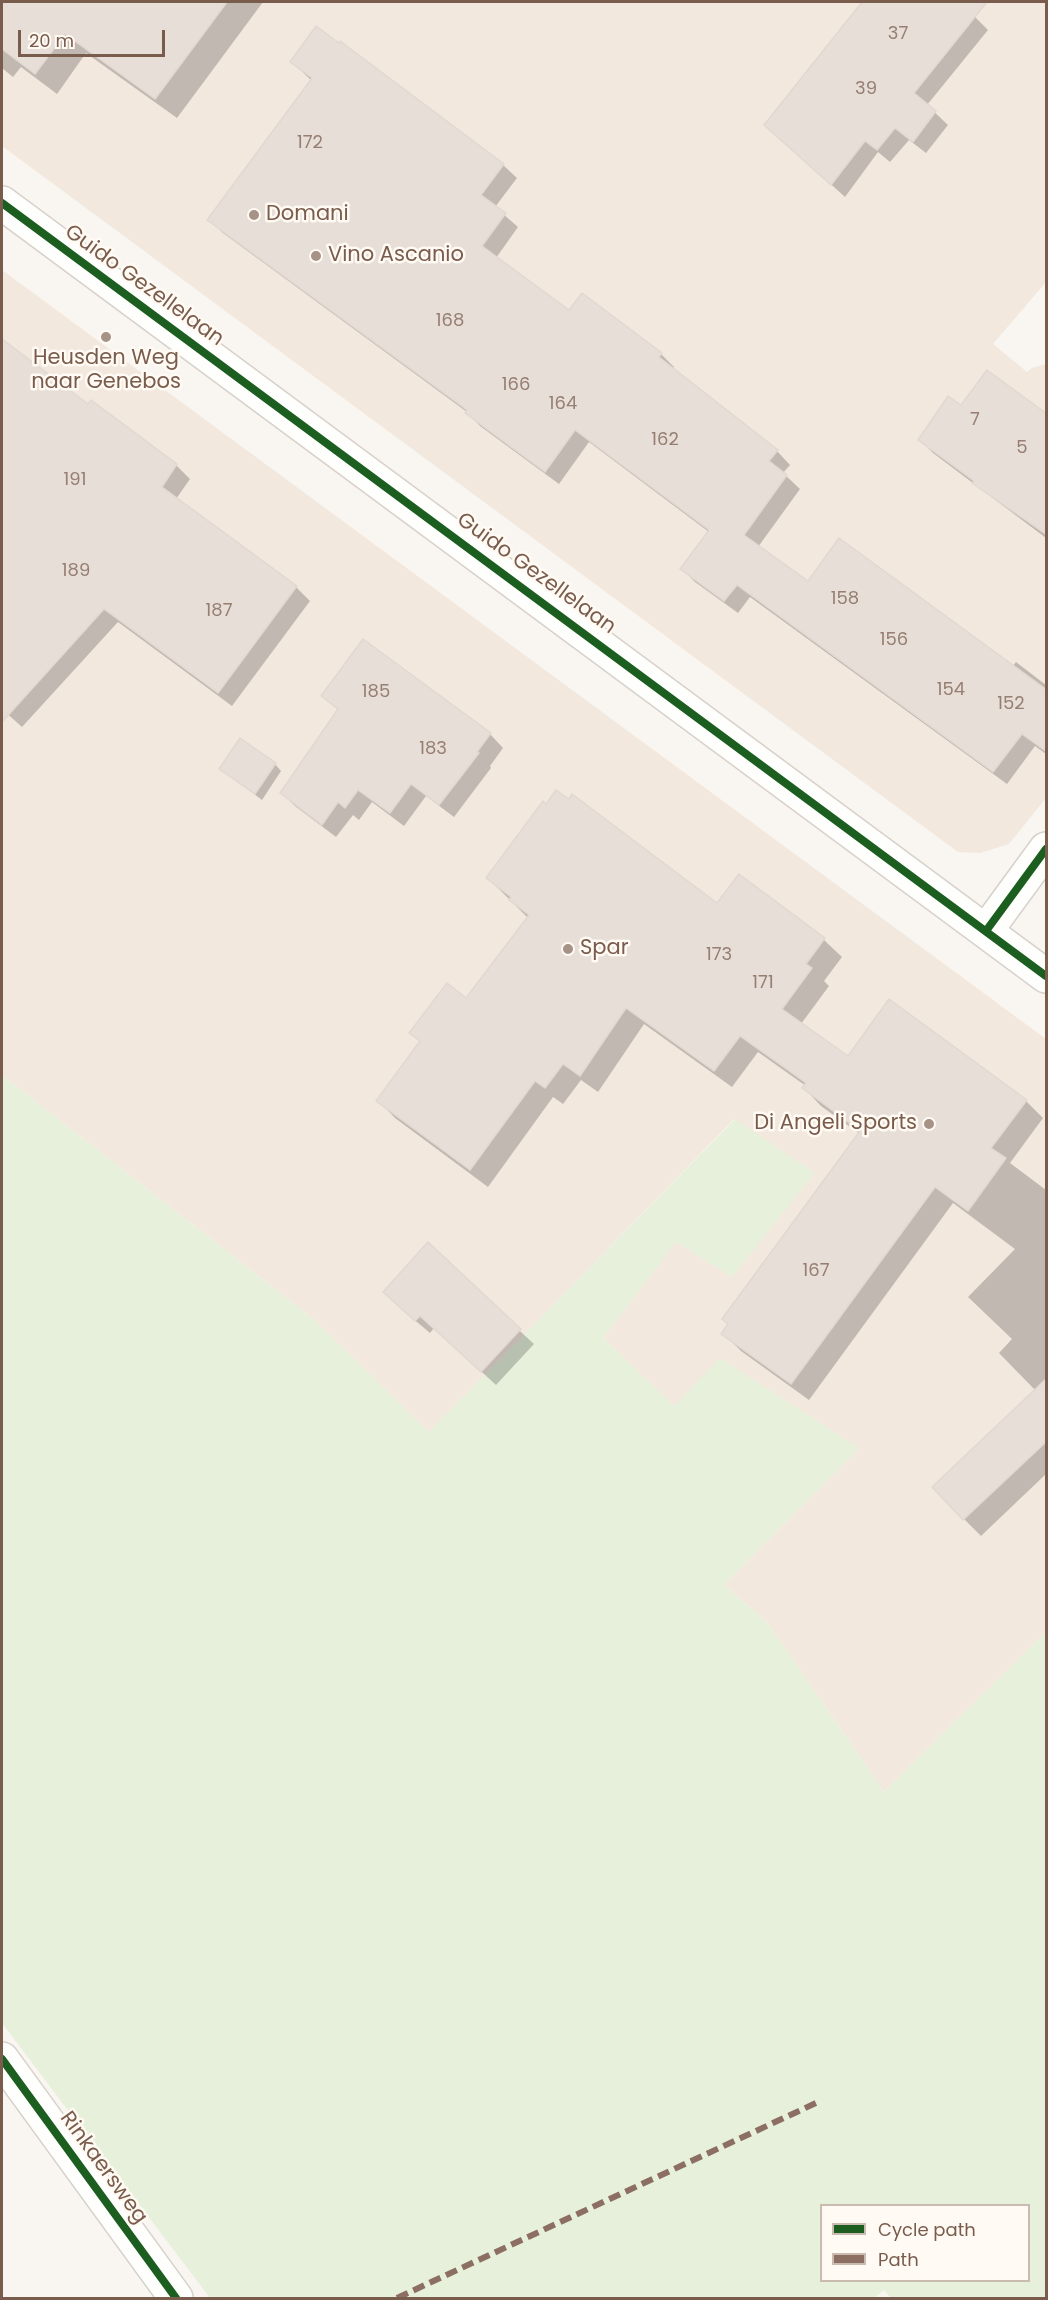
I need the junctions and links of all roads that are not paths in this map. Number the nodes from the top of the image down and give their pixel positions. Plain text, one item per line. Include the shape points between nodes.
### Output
1 (2, 204) edge
2 (1047, 849) edge
3 (986, 931) junction
4 (1047, 976) edge
5 (2, 2059) edge
6 (176, 2298) edge

1 - 3 main road, Guido Gezellelaan
2 - 3 main road
3 - 4 main road, Guido Gezellelaan
5 - 6 main road, Rinkaersweg

